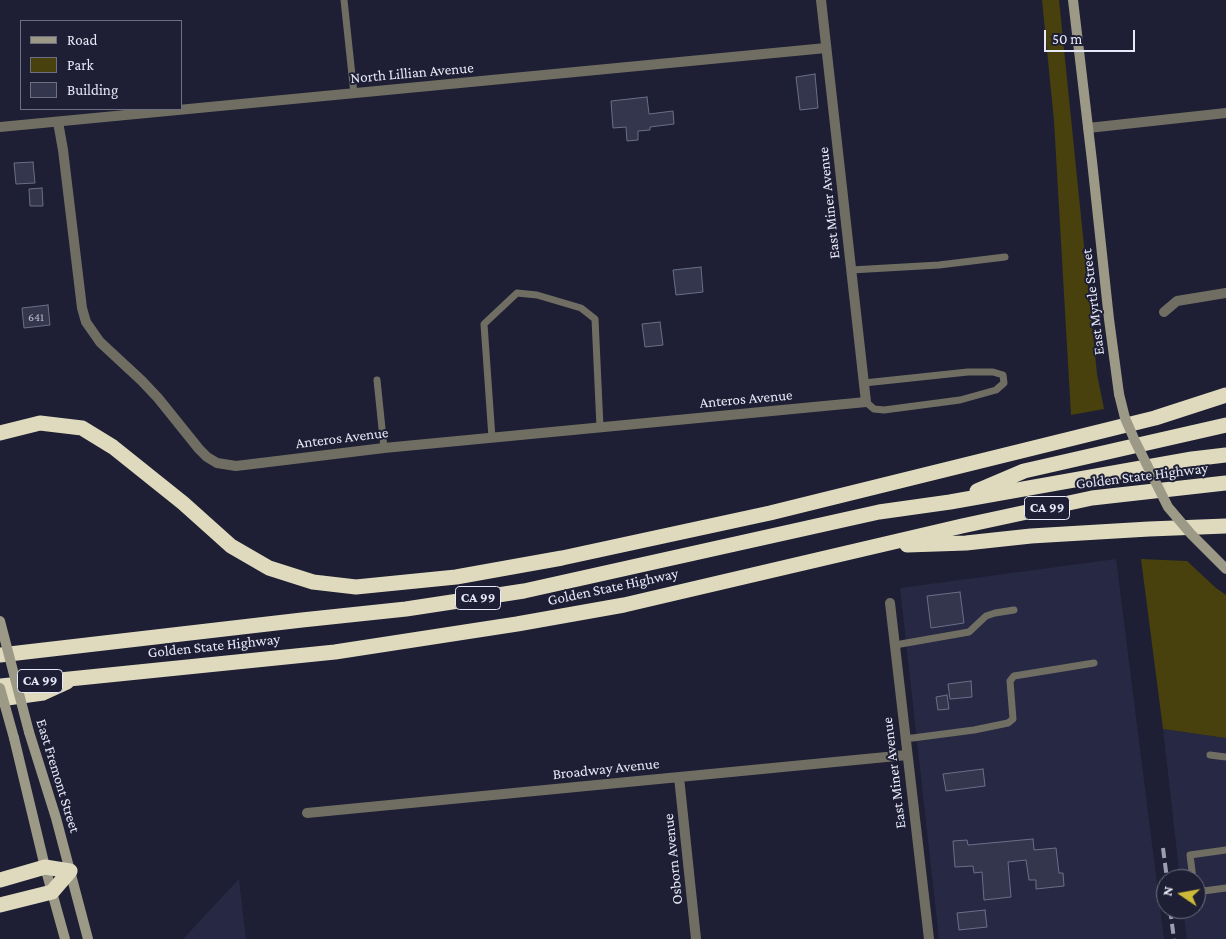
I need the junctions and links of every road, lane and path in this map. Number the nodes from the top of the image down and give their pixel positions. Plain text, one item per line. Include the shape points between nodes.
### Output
1 (344, 0) edge
2 (821, 0) edge
3 (1073, 0) edge
4 (826, 48) junction
5 (354, 94) junction
6 (1226, 113) edge
7 (58, 122) junction
8 (0, 127) edge
9 (1088, 128) junction
10 (1005, 256) dead end
11 (852, 270) junction
12 (1226, 293) edge
13 (1164, 312) dead end
14 (377, 380) dead end
15 (864, 383) junction
16 (1226, 395) edge
17 (866, 402) junction
18 (1226, 425) edge
19 (600, 428) junction
20 (0, 433) edge
21 (492, 438) junction
22 (384, 448) junction
23 (1226, 455) edge
24 (1226, 483) edge
25 (950, 502) junction
26 (1226, 526) edge
27 (870, 547) junction
28 (1226, 569) edge
29 (890, 603) dead end
30 (1014, 610) dead end
31 (0, 621) edge
32 (895, 645) junction
33 (0, 654) edge
34 (1094, 663) dead end
35 (80, 677) junction
36 (0, 687) edge
37 (0, 699) edge
38 (905, 739) junction
39 (908, 755) junction
40 (1210, 755) dead end
41 (1226, 757) edge
42 (679, 777) junction
43 (307, 813) dead end
44 (1226, 850) edge
45 (45, 867) junction
46 (1192, 869) edge
47 (70, 871) junction
48 (0, 880) edge
49 (1226, 888) edge
50 (1206, 891) edge
51 (52, 892) junction
52 (0, 905) edge
53 (65, 939) edge
54 (88, 939) edge
55 (696, 939) edge
56 (929, 939) edge

1 - 5 lane
2 - 4 street, East Miner Avenue
3 - 9 street, East Myrtle Street
4 - 5 street, North Lillian Avenue
4 - 11 street, East Miner Avenue
5 - 7 street, North Lillian Avenue
6 - 9 street
7 - 8 street, North Lillian Avenue
7 - 22 street, Anteros Avenue via 86,322 100,342 142,381 207,457 217,463 236,466
9 - 28 street, East Myrtle Street, bridge via 1109,319 1125,418 1168,507
10 - 11 lane via 940,265
11 - 15 street, East Miner Avenue
12 - 13 street via 1176,301
14 - 22 lane
15 - 17 street, East Miner Avenue
15 - 17 lane via 993,372 1003,375 1004,383 996,390 960,400 884,410 874,409
16 - 20 highway via 1155,418 751,517 552,560 456,577 356,587 313,582 269,568 231,546 113,447 82,428 40,423
17 - 19 street, Anteros Avenue
18 - 25 highway via 1024,471
19 - 21 street, Anteros Avenue
19 - 21 lane via 595,319 581,308 537,295 516,293 484,324
21 - 22 street, Anteros Avenue
23 - 25 highway, Golden State Highway / CA 99
24 - 27 highway, Golden State Highway / CA 99 via 1092,498
25 - 33 highway, Golden State Highway / CA 99 via 879,512 524,591 406,609
26 - 27 highway
27 - 35 highway, Golden State Highway / CA 99 via 624,604 508,626 335,652
29 - 32 street, East Miner Avenue
30 - 32 lane via 994,612 969,632
31 - 47 street, East Fremont Street, bridge
32 - 38 street, East Miner Avenue
34 - 38 lane via 1014,676 1010,680 1013,719 1008,723
35 - 36 highway, Golden State Highway / CA 99
35 - 37 highway via 43,693
36 - 45 street, East Fremont Street, bridge
38 - 39 street, East Miner Avenue
39 - 42 street, Broadway Avenue
39 - 56 street, East Miner Avenue
40 - 41 lane
42 - 43 street, Broadway Avenue
42 - 55 street, Osborn Avenue
44 - 46 lane via 1190,855
45 - 47 highway
45 - 48 highway
45 - 51 street, East Fremont Street
47 - 51 highway
47 - 54 street, East Fremont Street
49 - 50 lane
51 - 52 highway
51 - 53 street, East Fremont Street

